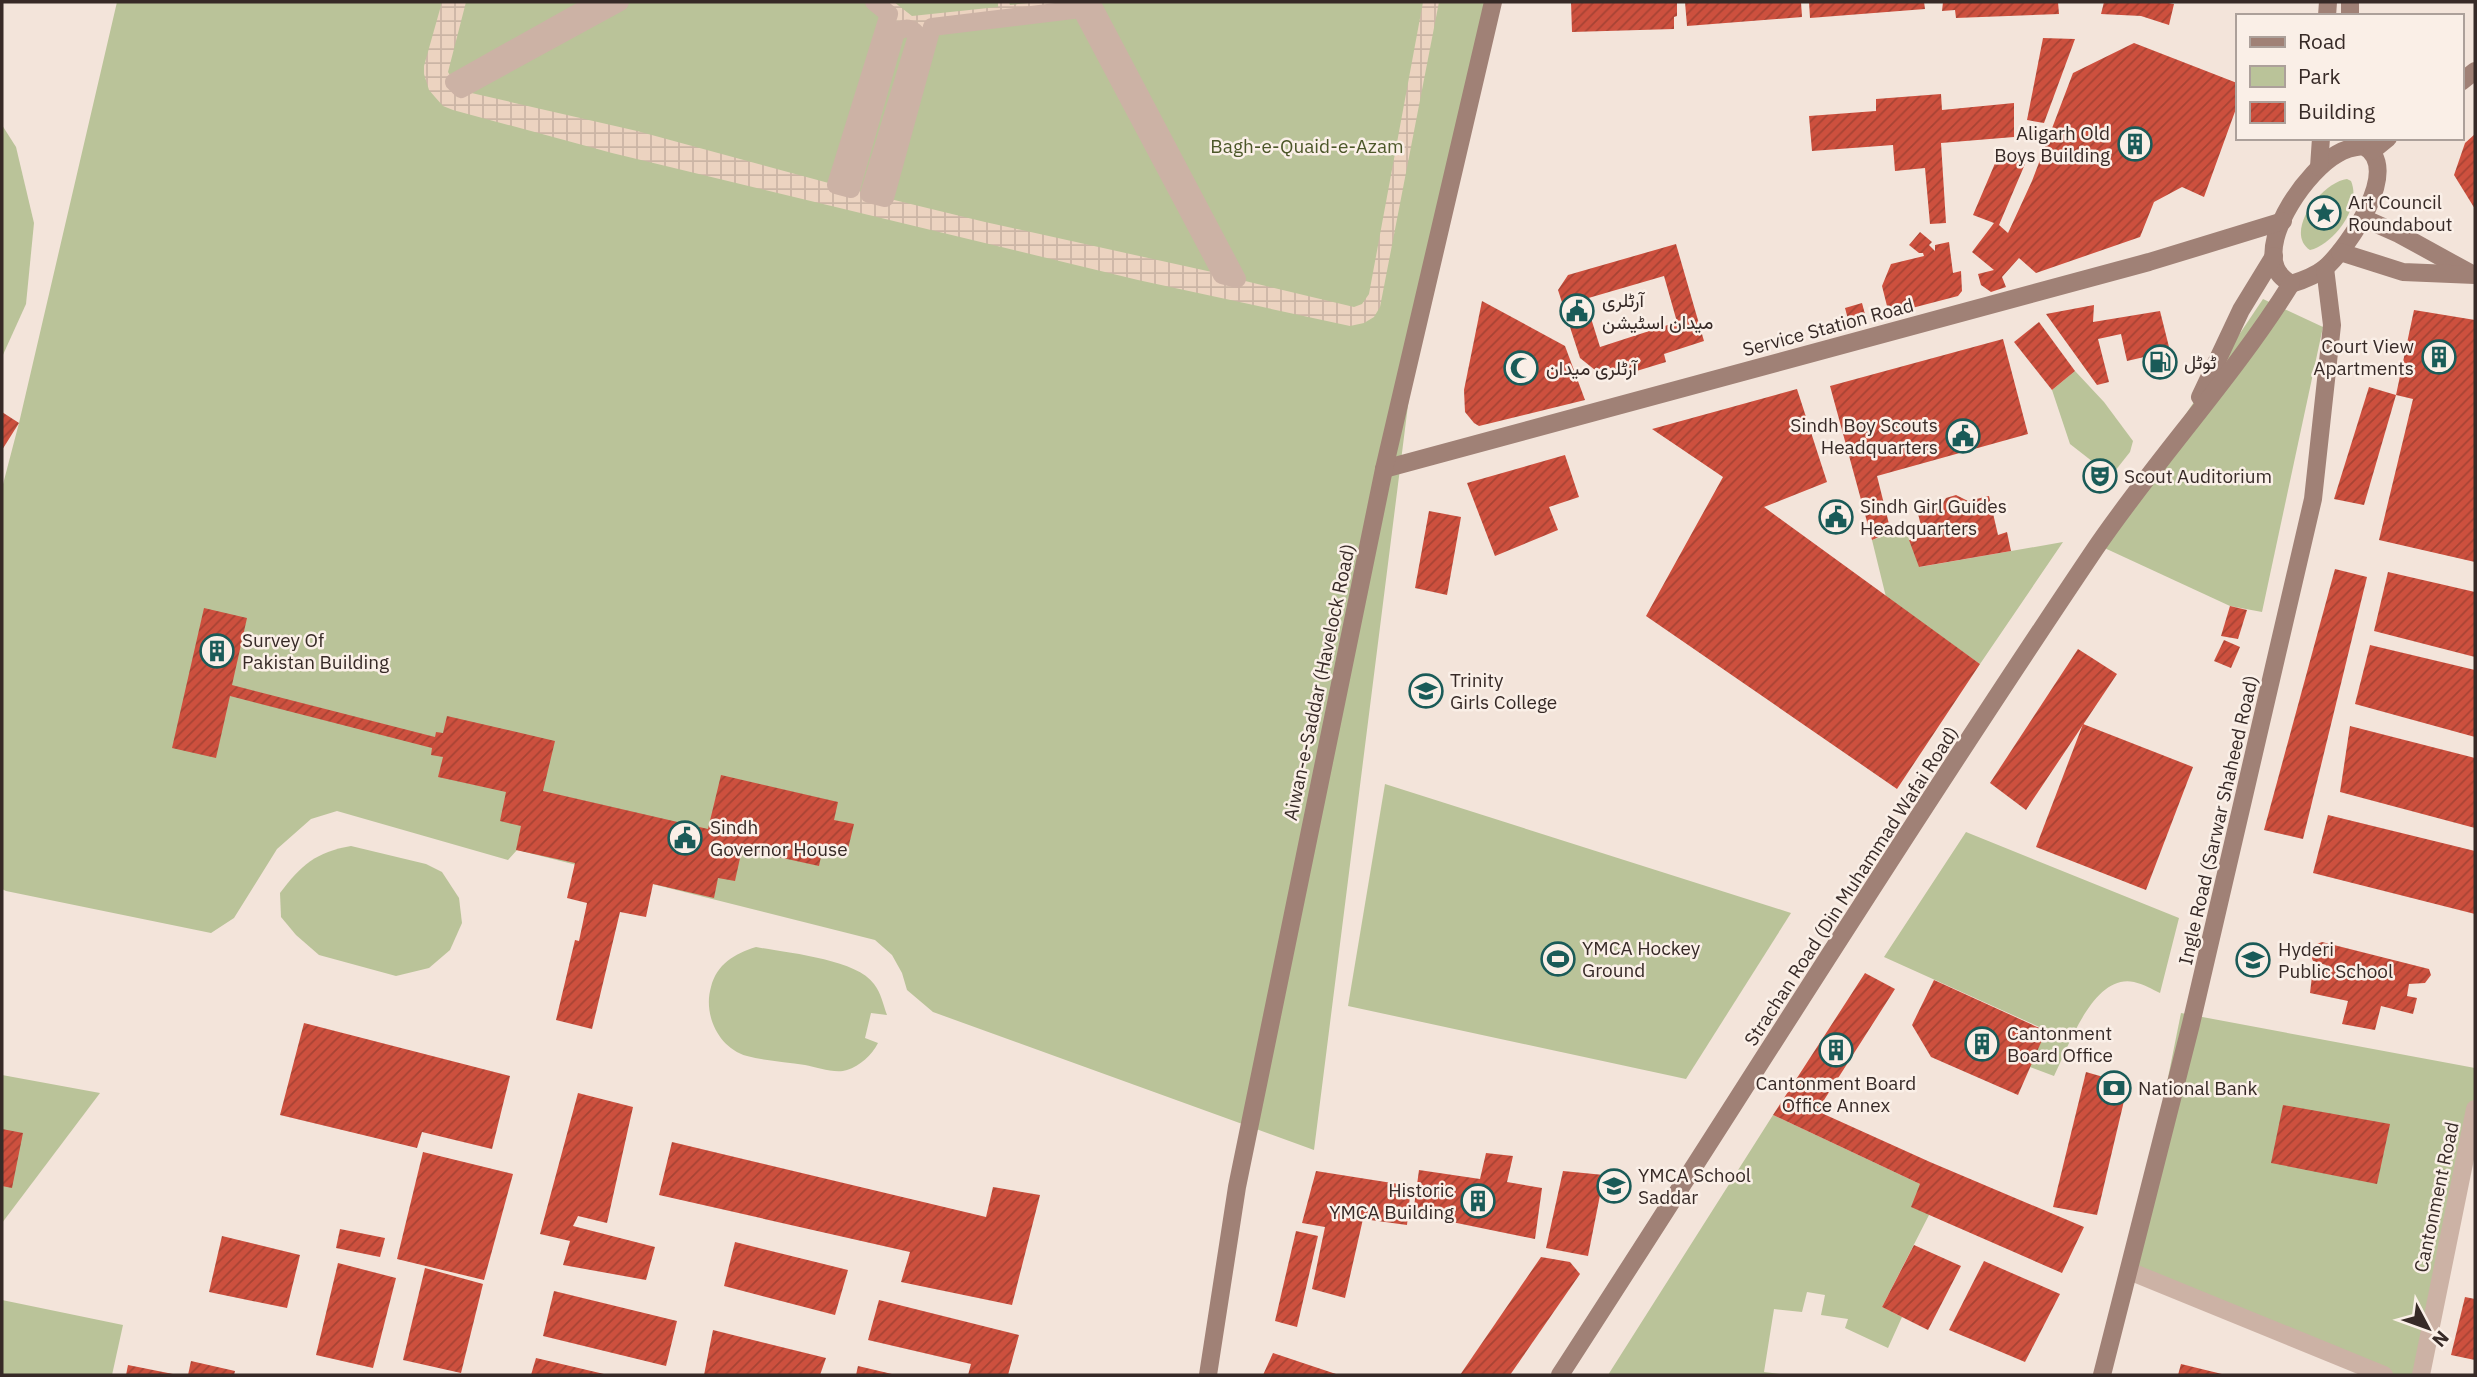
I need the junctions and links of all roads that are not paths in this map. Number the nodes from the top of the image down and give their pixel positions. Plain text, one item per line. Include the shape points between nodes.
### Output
1 (597, 2) edge
2 (620, 2) edge
3 (874, 2) edge
4 (1091, 2) edge
5 (1493, 2) edge
6 (2320, 140) edge
7 (2386, 140) edge
8 (2351, 143) edge
9 (2372, 151) junction
10 (2319, 167) junction
11 (2363, 218) junction
12 (2283, 221) junction
13 (2340, 252) junction
14 (2274, 256) junction
15 (2325, 268) junction
16 (2474, 275) edge
17 (2291, 284) junction
18 (2187, 425) junction
19 (1384, 469) junction
20 (2475, 1109) edge
21 (2129, 1271) junction
22 (1208, 1375) edge
23 (1560, 1375) edge
24 (2102, 1375) edge
25 (2384, 1375) edge
26 (2421, 1375) edge

1 - 2 street via 454,82 461,89
3 - 4 street via 889,14 836,185 851,189 897,32 910,29 916,39 869,194 885,198 932,27 1081,9 1222,275 1237,279
5 - 19 main road, Aiwan-e-Saddar (Havelock Road)
6 - 10 main road
7 - 9 main road
8 - 9 main road
8 - 10 main road
9 - 11 main road via 2376,173
10 - 12 main road via 2292,200
11 - 13 main road
11 - 16 main road
12 - 14 main road
12 - 19 main road, Service Station Road via 2149,262
13 - 15 main road
13 - 16 main road via 2403,272
14 - 17 main road via 2276,268
14 - 18 main road, Strachan Road (Din Muhammad Wafai Road) via 2241,310
15 - 17 main road
15 - 21 main road, Ingle Road (Sarwar Shaheed Road) via 2332,325 2313,499 2192,1024
17 - 18 main road, Strachan Road (Din Muhammad Wafai Road) via 2264,327
18 - 23 main road, Strachan Road (Din Muhammad Wafai Road) via 2098,545 2024,657
19 - 22 main road, Aiwan-e-Saddar (Havelock Road) via 1237,1187
20 - 26 street, Cantonment Road
21 - 24 main road, Ingle Road (Sarwar Shaheed Road)
21 - 25 street

